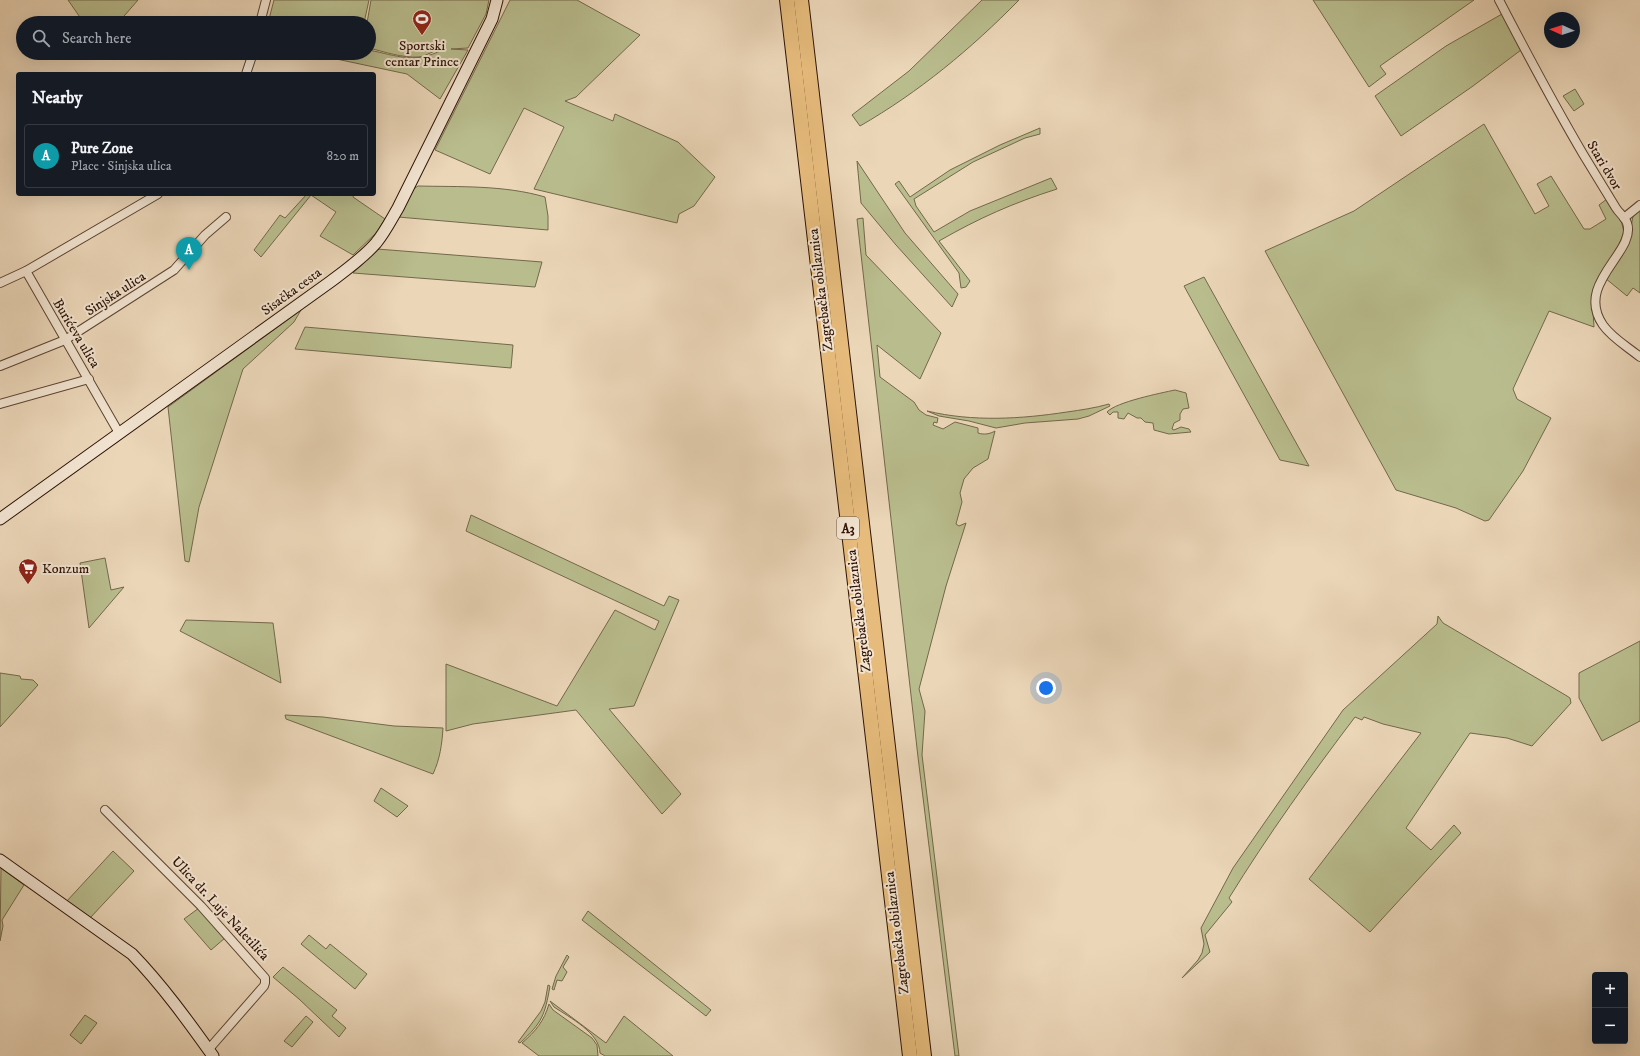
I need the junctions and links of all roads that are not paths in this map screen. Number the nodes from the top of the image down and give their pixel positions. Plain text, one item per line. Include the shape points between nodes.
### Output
1 (266, 0) edge
2 (497, 0) edge
3 (502, 0) edge
4 (787, 0) edge
5 (801, 0) edge
6 (1499, 0) edge
7 (262, 16) edge
8 (492, 19) junction
9 (250, 60) edge
10 (247, 72) edge
11 (155, 196) edge
12 (1640, 205) edge
13 (226, 217) dead end
14 (1624, 218) junction
15 (26, 271) junction
16 (0, 283) edge
17 (65, 340) junction
18 (1640, 357) edge
19 (0, 366) edge
20 (89, 379) junction
21 (0, 404) edge
22 (119, 433) junction
23 (0, 519) edge
24 (106, 810) dead end
25 (0, 860) edge
26 (210, 1053) edge
27 (910, 1056) edge
28 (924, 1056) edge

1 - 7 street
2 - 8 main road, Sisačka cesta
3 - 8 street
4 - 27 highway, Zagrebačka obilaznica / A3
5 - 28 highway, Zagrebačka obilaznica / A3
6 - 14 street, Stari dvor via 1542,84
8 - 22 main road, Sisačka cesta via 398,208 376,244 330,282
9 - 10 street
11 - 15 street
12 - 14 street
13 - 17 street, Sinjska ulica via 205,235 174,270
14 - 18 street, Stari dvor via 1628,228 1626,236 1602,277 1596,307 1607,330
15 - 16 street
15 - 17 street, Burićeva ulica
17 - 19 street, Sinjska ulica
17 - 20 street, Burićeva ulica
20 - 21 street
20 - 22 street, Burićeva ulica
22 - 23 main road, Sisačka cesta
24 - 26 street, Ulica dr. Luje Naletilića via 201,906 265,978 264,986
25 - 26 main road, Ulica dr. Luje Naletilića via 132,954 172,1001

